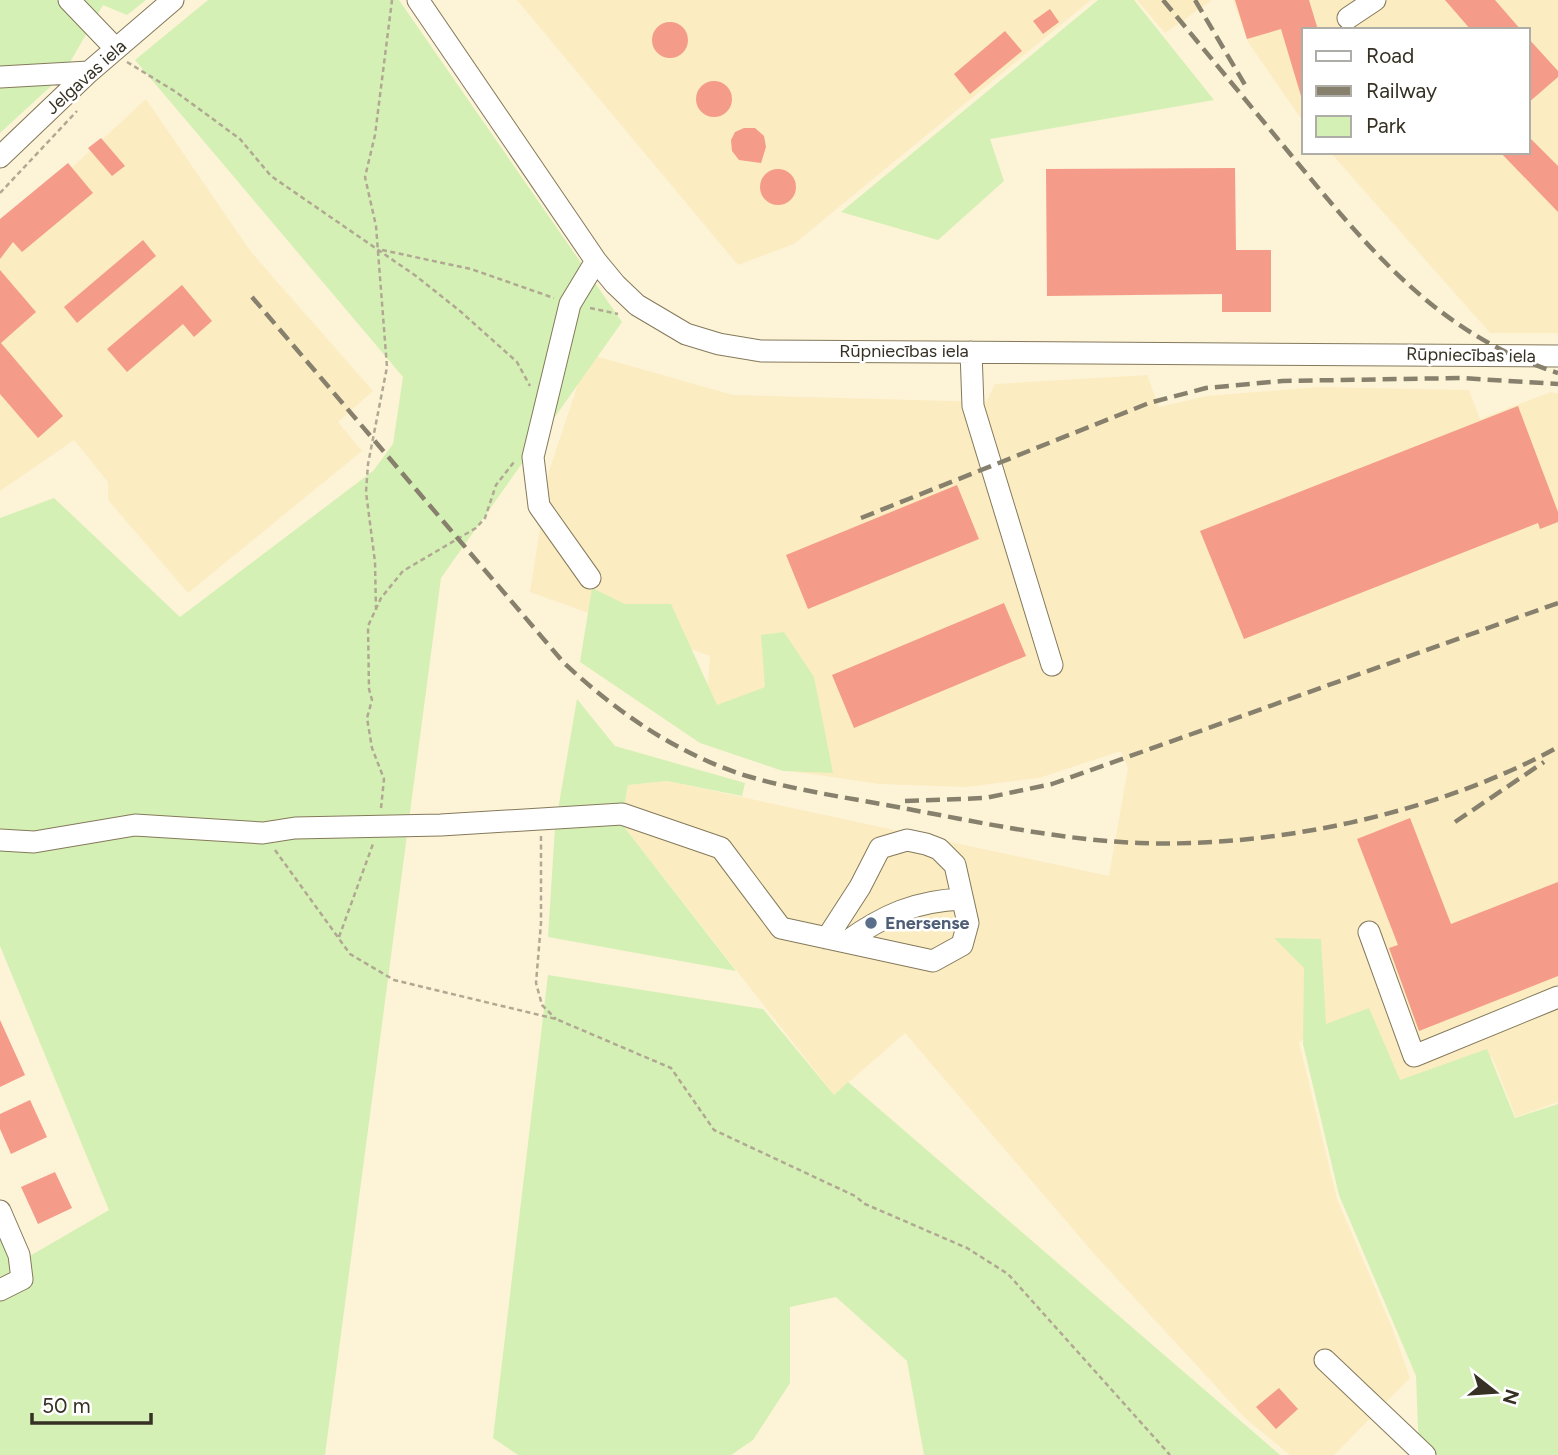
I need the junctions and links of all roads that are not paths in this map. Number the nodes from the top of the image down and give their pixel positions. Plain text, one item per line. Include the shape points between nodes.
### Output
1 (69, 0) edge
2 (173, 0) edge
3 (418, 0) edge
4 (1375, 0) edge
5 (1348, 19) dead end
6 (116, 48) junction
7 (89, 72) junction
8 (0, 77) edge
9 (0, 157) edge
10 (596, 261) junction
11 (971, 352) junction
12 (1558, 356) edge
13 (590, 578) dead end
14 (1052, 665) dead end
15 (0, 840) edge
16 (962, 899) junction
17 (1369, 932) dead end
18 (837, 940) junction
19 (1558, 997) edge
20 (0, 1211) edge
21 (0, 1290) edge
22 (1325, 1360) dead end
23 (1425, 1455) edge

1 - 6 street
2 - 6 street, Jelgavas iela
3 - 10 street, Rūpniecības iela
4 - 5 street
6 - 7 street, Jelgavas iela
7 - 8 street
7 - 9 street, Jelgavas iela
10 - 11 street, Rūpniecības iela via 637,305 687,334 741,349
10 - 13 street via 570,304 533,457 540,506
11 - 12 street, Rūpniecības iela
11 - 14 street via 973,406
15 - 18 street via 34,842 135,825 263,833 622,814 722,848 780,928
16 - 18 street via 932,900 880,918
16 - 18 street via 968,923 961,945 933,961
16 - 18 street via 955,865 939,849 907,840 890,843 880,848
17 - 19 street via 1414,1056
20 - 21 street via 19,1255 22,1279
22 - 23 street

